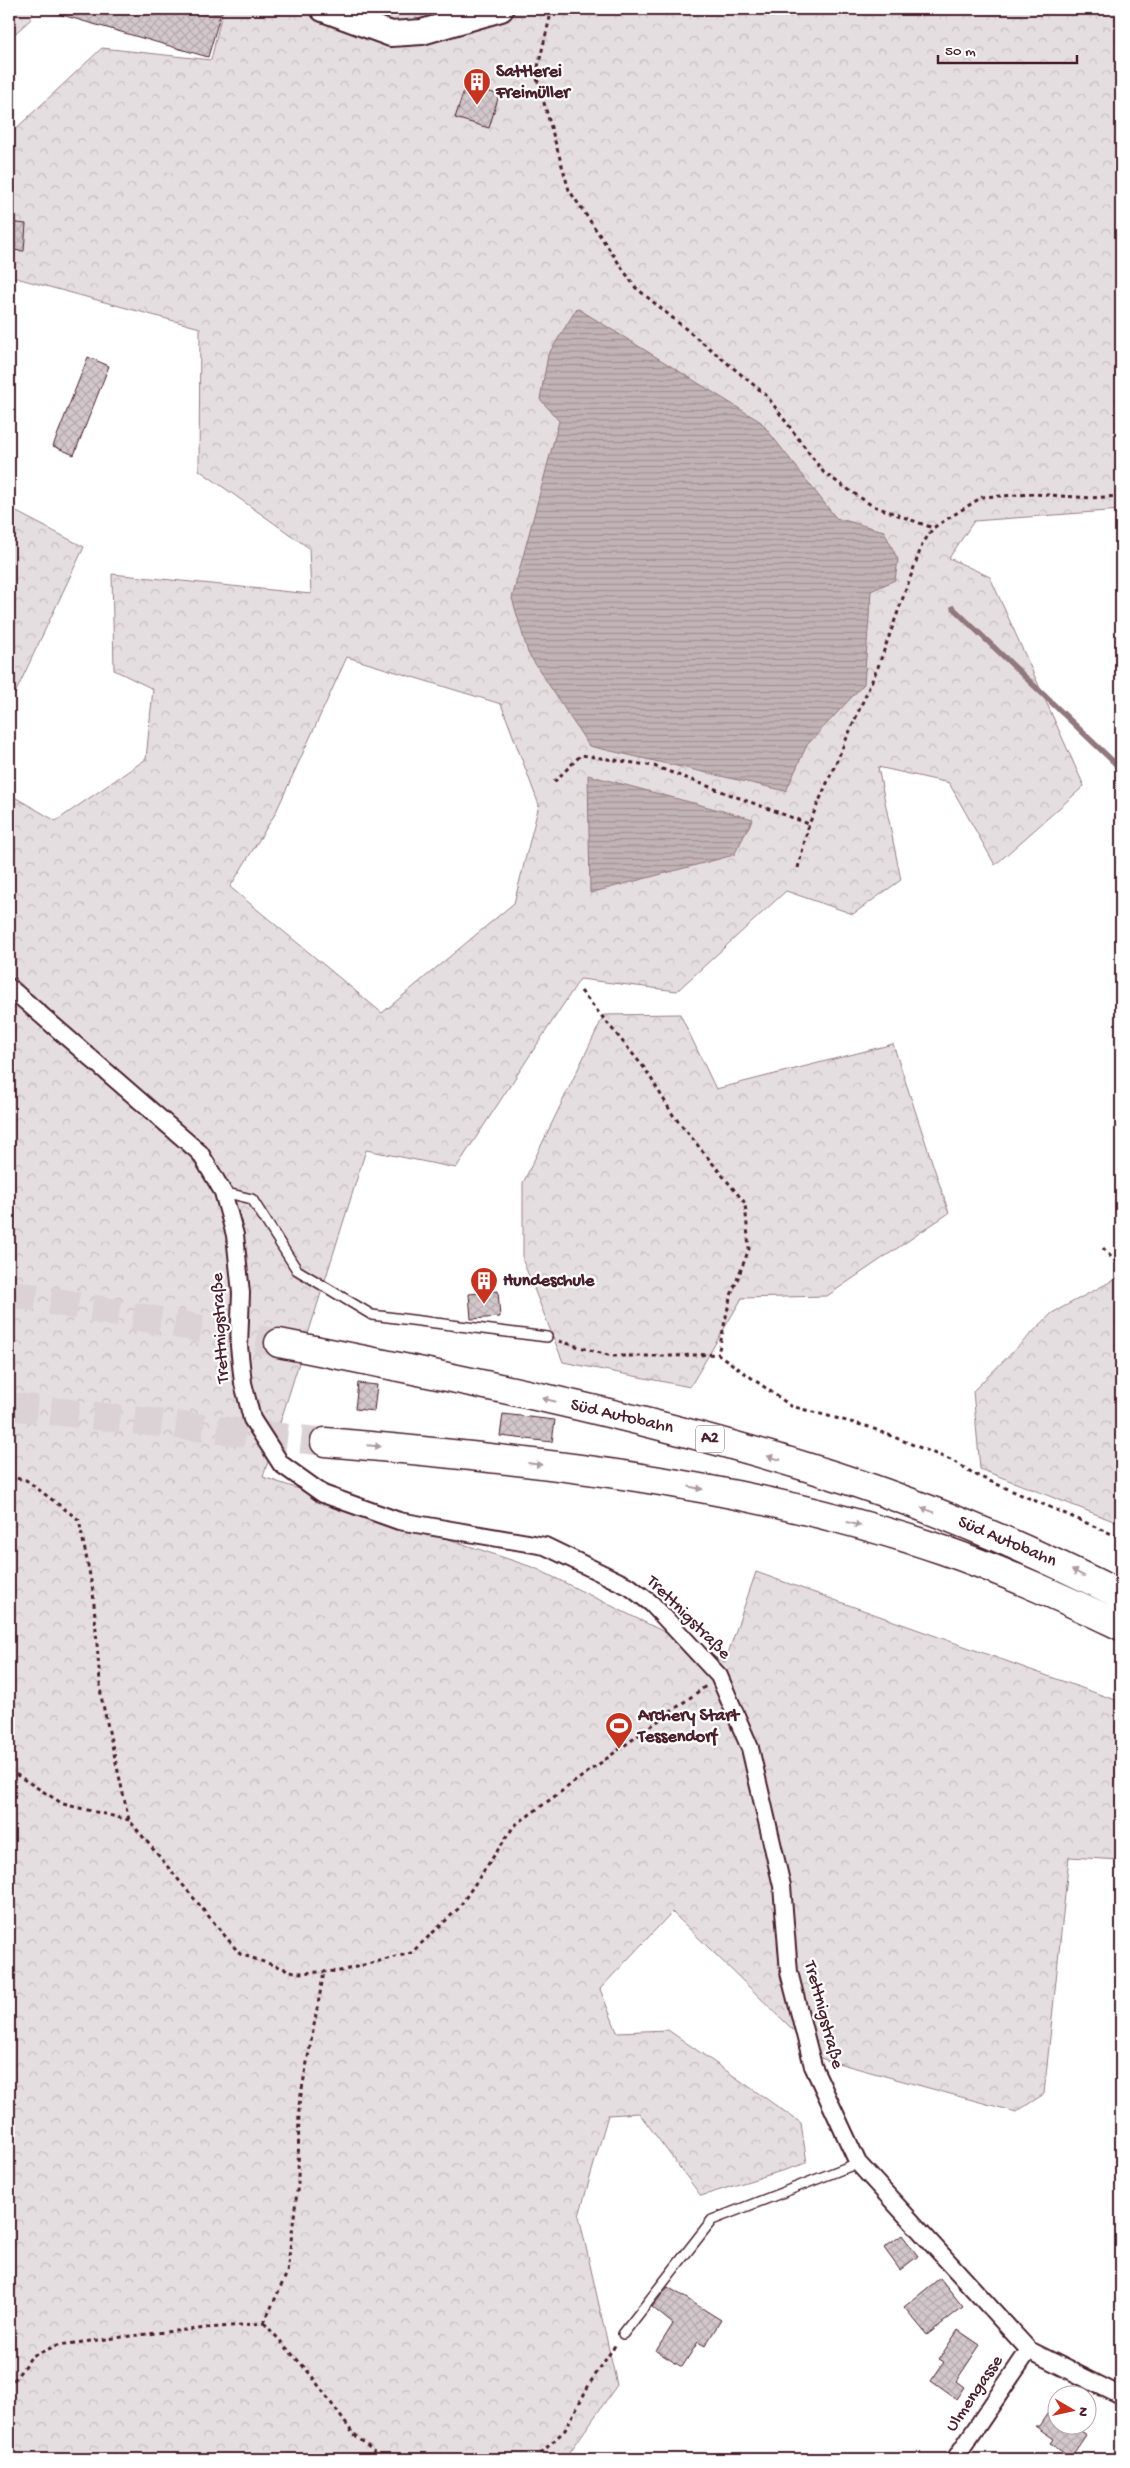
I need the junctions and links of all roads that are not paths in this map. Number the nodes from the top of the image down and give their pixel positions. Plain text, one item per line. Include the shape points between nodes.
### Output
1 (323, 9) edge
2 (501, 9) edge
3 (9, 987) edge
4 (223, 1192) junction
5 (546, 1337) road end
6 (279, 1343) tunnel mouth
7 (325, 1442) tunnel mouth
8 (1121, 1595) edge
9 (1121, 1626) edge
10 (858, 2163) junction
11 (623, 2334) road end
12 (1029, 2350) junction
13 (1121, 2396) edge
14 (955, 2459) edge

1 - 2 main road via 391,34 422,32
3 - 4 street, Trettnigstraße via 200,1154
4 - 5 lane via 252,1199 297,1270 372,1315
4 - 10 street, Trettnigstraße via 234,1235 240,1283 239,1346 243,1383 252,1419 280,1464 323,1494 399,1521 545,1546 630,1587 652,1604 719,1676 750,1748 782,1886 789,1972 813,2066
8 -> 6 highway, Süd Autobahn / A2 via 1010,1542 811,1468 676,1429 456,1378
7 -> 9 highway, Süd Autobahn via 412,1449 658,1480 800,1509 942,1550 1065,1598
10 - 11 lane via 712,2220
10 - 12 street, Trettnigstraße
12 - 13 street, Trettnigstraße
12 - 14 street, Ulmengasse

